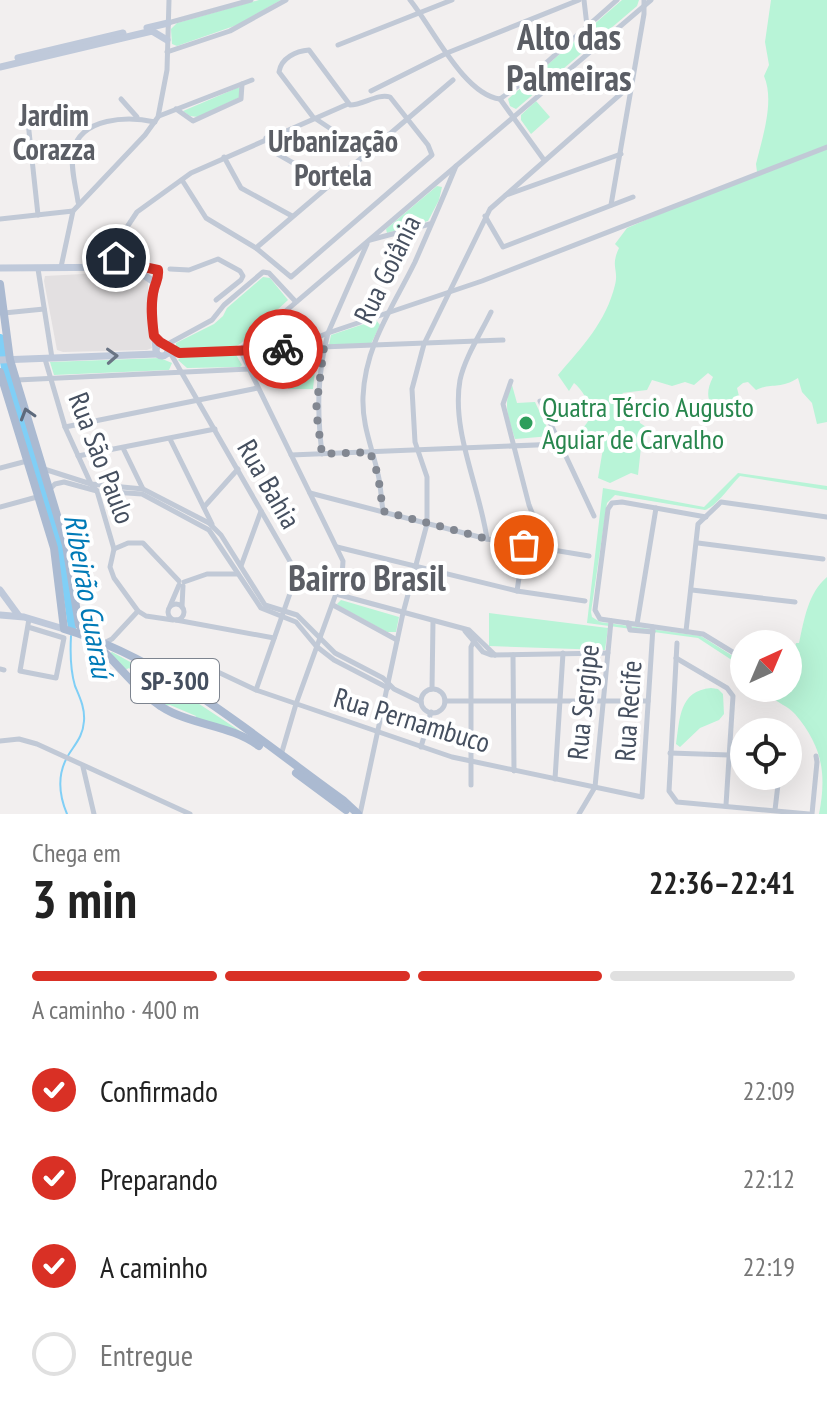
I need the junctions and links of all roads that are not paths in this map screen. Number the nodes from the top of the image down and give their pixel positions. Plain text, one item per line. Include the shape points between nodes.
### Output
1 (169, 0) edge
2 (251, 0) edge
3 (286, 0) edge
4 (410, 0) edge
5 (452, 0) edge
6 (582, 0) edge
7 (617, 0) edge
8 (646, 2) edge
9 (420, 12) junction
10 (168, 23) junction
11 (587, 26) junction
12 (167, 40) junction
13 (338, 45) dead end
14 (167, 52) junction
15 (447, 53) junction
16 (19, 60) junction
17 (0, 65) edge
18 (252, 80) dead end
19 (453, 80) dead end
20 (242, 84) junction
21 (632, 84) junction
22 (371, 91) dead end
23 (121, 99) dead end
24 (500, 99) junction
25 (348, 104) junction
26 (176, 109) junction
27 (514, 116) junction
28 (313, 117) junction
29 (138, 118) junction
30 (156, 119) junction
31 (407, 119) junction
32 (28, 122) dead end
33 (266, 138) junction
34 (827, 147) edge
35 (367, 153) junction
36 (621, 154) junction
37 (224, 157) junction
38 (545, 160) junction
39 (456, 165) junction
40 (443, 177) junction
41 (182, 180) junction
42 (449, 182) junction
43 (436, 183) junction
44 (330, 184) junction
45 (446, 191) junction
46 (501, 197) junction
47 (633, 197) dead end
48 (78, 203) junction
49 (611, 205) junction
50 (73, 211) junction
51 (38, 215) junction
52 (292, 216) junction
53 (485, 216) junction
54 (0, 219) edge
55 (431, 224) junction
56 (124, 233) junction
57 (369, 240) junction
58 (256, 248) junction
59 (347, 258) junction
60 (358, 265) junction
61 (105, 267) junction
62 (120, 267) junction
63 (0, 268) edge
64 (61, 268) junction
65 (134, 268) junction
66 (152, 268) junction
67 (38, 269) junction
68 (152, 278) junction
69 (0, 284) edge
70 (448, 293) junction
71 (216, 300) dead end
72 (296, 302) junction
73 (44, 309) junction
74 (491, 312) dead end
75 (4, 313) junction
76 (388, 313) junction
77 (328, 333) junction
78 (254, 338) junction
79 (503, 340) dead end
80 (477, 342) junction
81 (424, 344) junction
82 (372, 345) junction
83 (324, 347) junction
84 (291, 348) junction
85 (257, 349) junction
86 (166, 350) junction
87 (240, 350) junction
88 (49, 359) junction
89 (6, 360) edge
90 (249, 369) junction
91 (0, 372) edge
92 (183, 373) junction
93 (52, 378) junction
94 (17, 380) junction
95 (511, 381) dead end
96 (258, 388) junction
97 (198, 400) junction
98 (540, 401) dead end
99 (65, 427) junction
100 (215, 429) junction
101 (170, 439) junction
102 (560, 444) junction
103 (514, 447) junction
104 (123, 448) junction
105 (466, 448) junction
106 (418, 450) junction
107 (370, 452) junction
108 (322, 454) junction
109 (291, 455) junction
110 (78, 456) junction
111 (34, 458) junction
112 (0, 468) edge
113 (44, 469) junction
114 (238, 469) junction
115 (91, 484) junction
116 (97, 491) junction
117 (142, 492) junction
118 (46, 493) junction
119 (310, 493) junction
120 (0, 507) edge
121 (656, 508) junction
122 (205, 510) junction
123 (261, 510) junction
124 (383, 511) junction
125 (594, 516) dead end
126 (706, 517) junction
127 (827, 517) edge
128 (203, 523) junction
129 (427, 524) junction
130 (214, 528) junction
131 (487, 539) junction
132 (698, 543) junction
133 (524, 545) junction
134 (337, 547) junction
135 (114, 549) junction
136 (547, 549) junction
137 (589, 556) dead end
138 (823, 559) dead end
139 (240, 567) junction
140 (415, 568) junction
141 (239, 574) junction
142 (181, 584) junction
143 (0, 590) edge
144 (692, 590) junction
145 (517, 591) junction
146 (336, 594) junction
147 (585, 601) dead end
148 (795, 602) dead end
149 (0, 605) edge
150 (333, 605) junction
151 (169, 608) junction
152 (183, 609) junction
153 (138, 611) junction
154 (403, 613) junction
155 (283, 614) junction
156 (4, 615) edge
157 (19, 616) junction
158 (156, 617) junction
159 (175, 620) junction
160 (433, 621) junction
161 (611, 621) junction
162 (28, 622) junction
163 (628, 623) junction
164 (196, 624) junction
165 (637, 624) junction
166 (323, 628) junction
167 (653, 629) junction
168 (72, 630) junction
169 (312, 630) junction
170 (686, 631) junction
171 (87, 636) junction
172 (274, 638) junction
173 (475, 638) junction
174 (319, 639) junction
175 (397, 640) junction
176 (107, 641) junction
177 (677, 643) dead end
178 (316, 646) junction
179 (482, 646) junction
180 (730, 650) edge
181 (563, 653) junction
182 (608, 653) junction
183 (487, 654) junction
184 (495, 655) junction
185 (513, 655) junction
186 (473, 658) junction
187 (676, 658) junction
188 (176, 662) junction
189 (143, 663) junction
190 (170, 678) junction
191 (181, 685) junction
192 (390, 686) junction
193 (164, 688) junction
194 (432, 689) junction
195 (256, 690) junction
196 (471, 700) junction
197 (514, 700) junction
198 (560, 700) junction
199 (603, 700) junction
200 (445, 701) junction
201 (648, 701) junction
202 (206, 702) junction
203 (421, 702) junction
204 (296, 704) junction
205 (161, 706) junction
206 (431, 712) junction
207 (197, 721) junction
208 (377, 732) junction
209 (0, 741) edge
210 (282, 744) junction
211 (421, 747) junction
212 (273, 749) junction
213 (670, 753) junction
214 (281, 755) junction
215 (729, 755) junction
216 (816, 756) dead end
217 (471, 761) junction
218 (83, 766) junction
219 (514, 771) junction
220 (555, 779) junction
221 (471, 785) dead end
222 (595, 787) junction
223 (777, 790) edge
224 (642, 797) joint
225 (726, 805) junction
226 (737, 806) junction
227 (744, 810) edge
228 (775, 810) junction
229 (355, 812) edge
230 (94, 814) edge
231 (190, 814) edge
232 (579, 814) edge
233 (736, 814) edge
234 (810, 814) edge

1 - 10 street
2 - 10 street
3 - 14 street via 230,31
4 - 9 street
5 - 9 street
6 - 11 street
6 - 15 street
7 - 11 street
8 - 21 street
8 - 27 street
9 - 13 street
9 - 15 street
10 - 12 street
10 - 16 street
11 - 24 street
12 - 14 street
12 - 16 street via 152,31
14 - 30 street
15 - 22 street
15 - 24 street via 480,92
16 - 17 street
18 - 20 street
19 - 31 street
20 - 26 street
20 - 26 street via 241,99 193,121
21 - 36 street
21 - 38 street
23 - 29 street
24 - 27 street
25 - 28 street
25 - 28 street via 305,50 283,61 279,72
25 - 31 street via 387,96
26 - 30 street
27 - 38 street
27 - 39 street
28 - 33 street
28 - 35 street
29 - 30 street
29 - 48 street via 98,125 80,137 73,154
30 - 48 street
31 - 35 street
31 - 58 street via 428,145 430,159 291,277
32 - 51 street
33 - 37 street
33 - 44 street via 274,152
34 - 70 street
35 - 44 street
36 - 46 street
36 - 49 street
37 - 41 street
37 - 52 street via 241,188
38 - 46 street
39 - 40 street
39 - 42 street, Rua Goiânia
40 - 42 street
40 - 43 street
41 - 56 street via 137,212
41 - 58 street via 206,218
42 - 45 street, Rua Goiânia
43 - 45 street
43 - 57 street
44 - 52 street
45 - 55 street, Rua Goiânia
46 - 53 street
47 - 49 street
48 - 50 street
49 - 53 street via 503,247
50 - 51 street
50 - 64 street
51 - 54 street
52 - 58 street
53 - 70 street
55 - 57 street
55 - 76 street, Rua Goiânia
56 - 61 street
56 - 62 street via 116,254
57 - 59 street
57 - 60 street
59 - 60 street
59 - 72 street
60 - 77 street
61 - 62 street
61 - 64 street
62 - 65 street
63 - 67 street
64 - 67 street
65 - 66 street
65 - 68 street
66 - 68 street via 158,270
66 - 71 street via 189,270 218,259 240,271 241,280
67 - 73 street, Rua São Paulo
68 - 86 street via 154,336
69 - 75 main road, SP-300
70 - 76 street
70 - 81 street
72 - 78 street
72 - 86 street via 263,272 212,320
73 - 75 street
73 - 88 street, Rua São Paulo
74 - 80 street
75 - 89 main road, SP-300
76 - 77 street
76 - 82 street, Rua Goiânia
77 - 83 street
77 - 84 street
78 - 85 street
78 - 87 street
79 - 80 street
80 - 81 street
80 - 105 street via 461,377 457,414
81 - 82 street
81 - 106 street via 412,389
82 - 83 street
82 - 107 street, Rua Goiânia via 363,398
83 - 84 street
83 - 108 street via 316,410
84 - 85 street
85 - 87 street
86 - 87 street
88 -> 86 street
86 - 92 street, Rua Bahia
87 - 90 street
88 - 89 street
88 - 93 street, Rua São Paulo
89 - 94 main road, SP-300
90 - 92 street
90 - 96 street
91 - 111 main road, SP-300
92 - 93 street
92 - 97 street, Rua Bahia
93 - 94 street
93 - 99 street, Rua São Paulo
111 -> 94 main road, SP-300
95 - 103 street via 503,404
96 - 97 street
96 - 109 street
97 - 99 street
97 - 100 street, Rua Bahia
98 - 102 street
99 - 110 street, Rua São Paulo
100 - 101 street
100 - 114 street, Rua Bahia
101 - 104 street
101 - 122 street
102 - 103 street
102 - 125 street
103 - 105 street
103 - 136 street
104 - 110 street
104 - 117 street
105 - 106 street
105 - 131 street
106 - 107 street
106 - 129 street via 427,477
107 - 108 street
107 - 124 street, Rua Goiânia
108 - 109 street
109 - 119 street
110 - 115 street, Rua São Paulo
111 - 112 street
111 - 113 main road, SP-300
111 - 118 main road, SP-300
113 - 115 street
113 - 118 main road, SP-300
114 - 122 street
114 - 123 street, Rua Bahia
115 - 116 street, Rua São Paulo
115 - 117 street
116 - 117 street
116 - 118 street via 64,482
116 - 135 street, Rua São Paulo
117 - 128 street
118 - 120 street
118 - 168 main road, SP-300
118 - 168 main road, SP-300 via 69,555
119 - 124 street
119 - 134 street
121 - 126 street
121 - 161 street via 617,501 608,509 595,610 600,619
121 - 165 street
122 - 128 street
122 - 130 street
123 - 139 street
123 - 155 street, Rua Bahia via 295,570
124 - 129 street
126 - 127 street via 721,502
126 - 132 street via 698,524
128 - 130 street
128 - 141 street
129 - 131 street
129 - 140 street
130 - 139 street
131 - 133 street
132 - 138 street
132 - 144 street
133 - 136 street
133 - 145 street
134 - 140 street
134 - 146 street via 343,561
135 - 142 street via 143,543
135 - 153 street, Rua São Paulo via 111,572
136 - 137 street
139 - 141 street
139 - 155 street via 265,605
140 - 145 street
140 - 154 street
141 - 142 street via 207,574
141 - 155 street via 261,608
142 - 151 street
142 - 152 street
143 - 157 street
144 - 148 street
144 - 170 street
145 - 147 street
146 - 150 street
146 - 154 street
149 - 156 street
150 - 166 street
150 - 175 street
151 - 152 street via 177,604
151 - 158 street
151 - 159 street
152 - 159 street
152 - 164 street
153 - 158 street
153 - 176 street
154 - 160 street
154 - 175 street
155 - 169 street via 297,615
155 - 172 street, Rua Bahia
155 - 178 street
156 - 157 street
157 - 162 street
158 - 159 street
159 - 164 street
160 - 173 street
160 - 194 street
161 - 163 street
161 - 182 street, Rua Sergipe
162 - 162 street via 20,671 56,678 64,638
162 - 168 street
163 - 165 street
163 - 167 street via 630,630
164 - 172 street
165 - 167 street
166 - 169 street
166 - 174 street
167 - 170 street
167 - 201 street, Rua Recife
168 - 171 main road, SP-300
169 - 174 street
170 - 180 street via 703,634
171 - 176 main road, SP-300
171 - 205 main road, SP-300
172 - 195 street, Rua Bahia
173 - 179 street
173 - 186 street
174 - 178 street
174 - 192 street
175 - 192 street
176 - 189 main road, SP-300
177 - 187 street
178 - 192 street
178 - 204 street
179 - 183 street
179 - 184 street
179 - 186 street
181 - 182 street
181 - 185 street
181 - 198 street
182 - 199 street, Rua Sergipe
183 - 184 street
183 - 186 street
184 - 185 street
185 - 197 street
186 - 196 street
187 - 213 street
187 - 215 street via 731,691
188 - 189 street, Rua Pernambuco
188 - 190 street
188 - 195 street, Rua Pernambuco via 211,667
189 - 190 main road, SP-300
190 - 191 main road, SP-300
190 - 193 main road
191 - 193 main road
191 - 202 main road, SP-300
192 - 203 street
192 - 208 street
193 - 205 main road
194 - 200 street
194 - 203 street
195 - 204 street, Rua Pernambuco
196 - 197 street
196 - 200 street
196 - 217 street
197 - 198 street
197 - 219 street
198 - 199 street
198 - 220 street
199 - 201 street
199 - 222 street, Rua Sergipe
200 - 206 street via 441,710
201 - 224 street, Rua Recife
202 - 207 main road via 207,713
202 - 212 main road, SP-300
203 - 206 street
204 - 208 street, Rua Pernambuco
204 - 210 street
205 - 207 main road, SP-300
206 - 211 street
207 - 229 main road, SP-300 via 252,741
208 - 211 street, Rua Pernambuco
208 - 229 street
209 - 218 street via 28,741
210 - 212 street
210 - 214 street
211 - 217 street, Rua Pernambuco
212 - 214 main road, SP-300
213 - 215 street
213 - 225 street via 671,798
214 - 229 main road, SP-300
215 - 225 street
216 - 234 street
217 - 219 street, Rua Pernambuco
217 - 221 street
218 - 230 street
218 - 231 street
219 - 220 street, Rua Pernambuco
220 - 222 street, Rua Pernambuco
222 - 224 street, Rua Pernambuco
222 - 232 street
223 - 228 street
225 - 226 street
226 - 227 street
226 - 233 street
227 - 228 street
228 - 234 street

